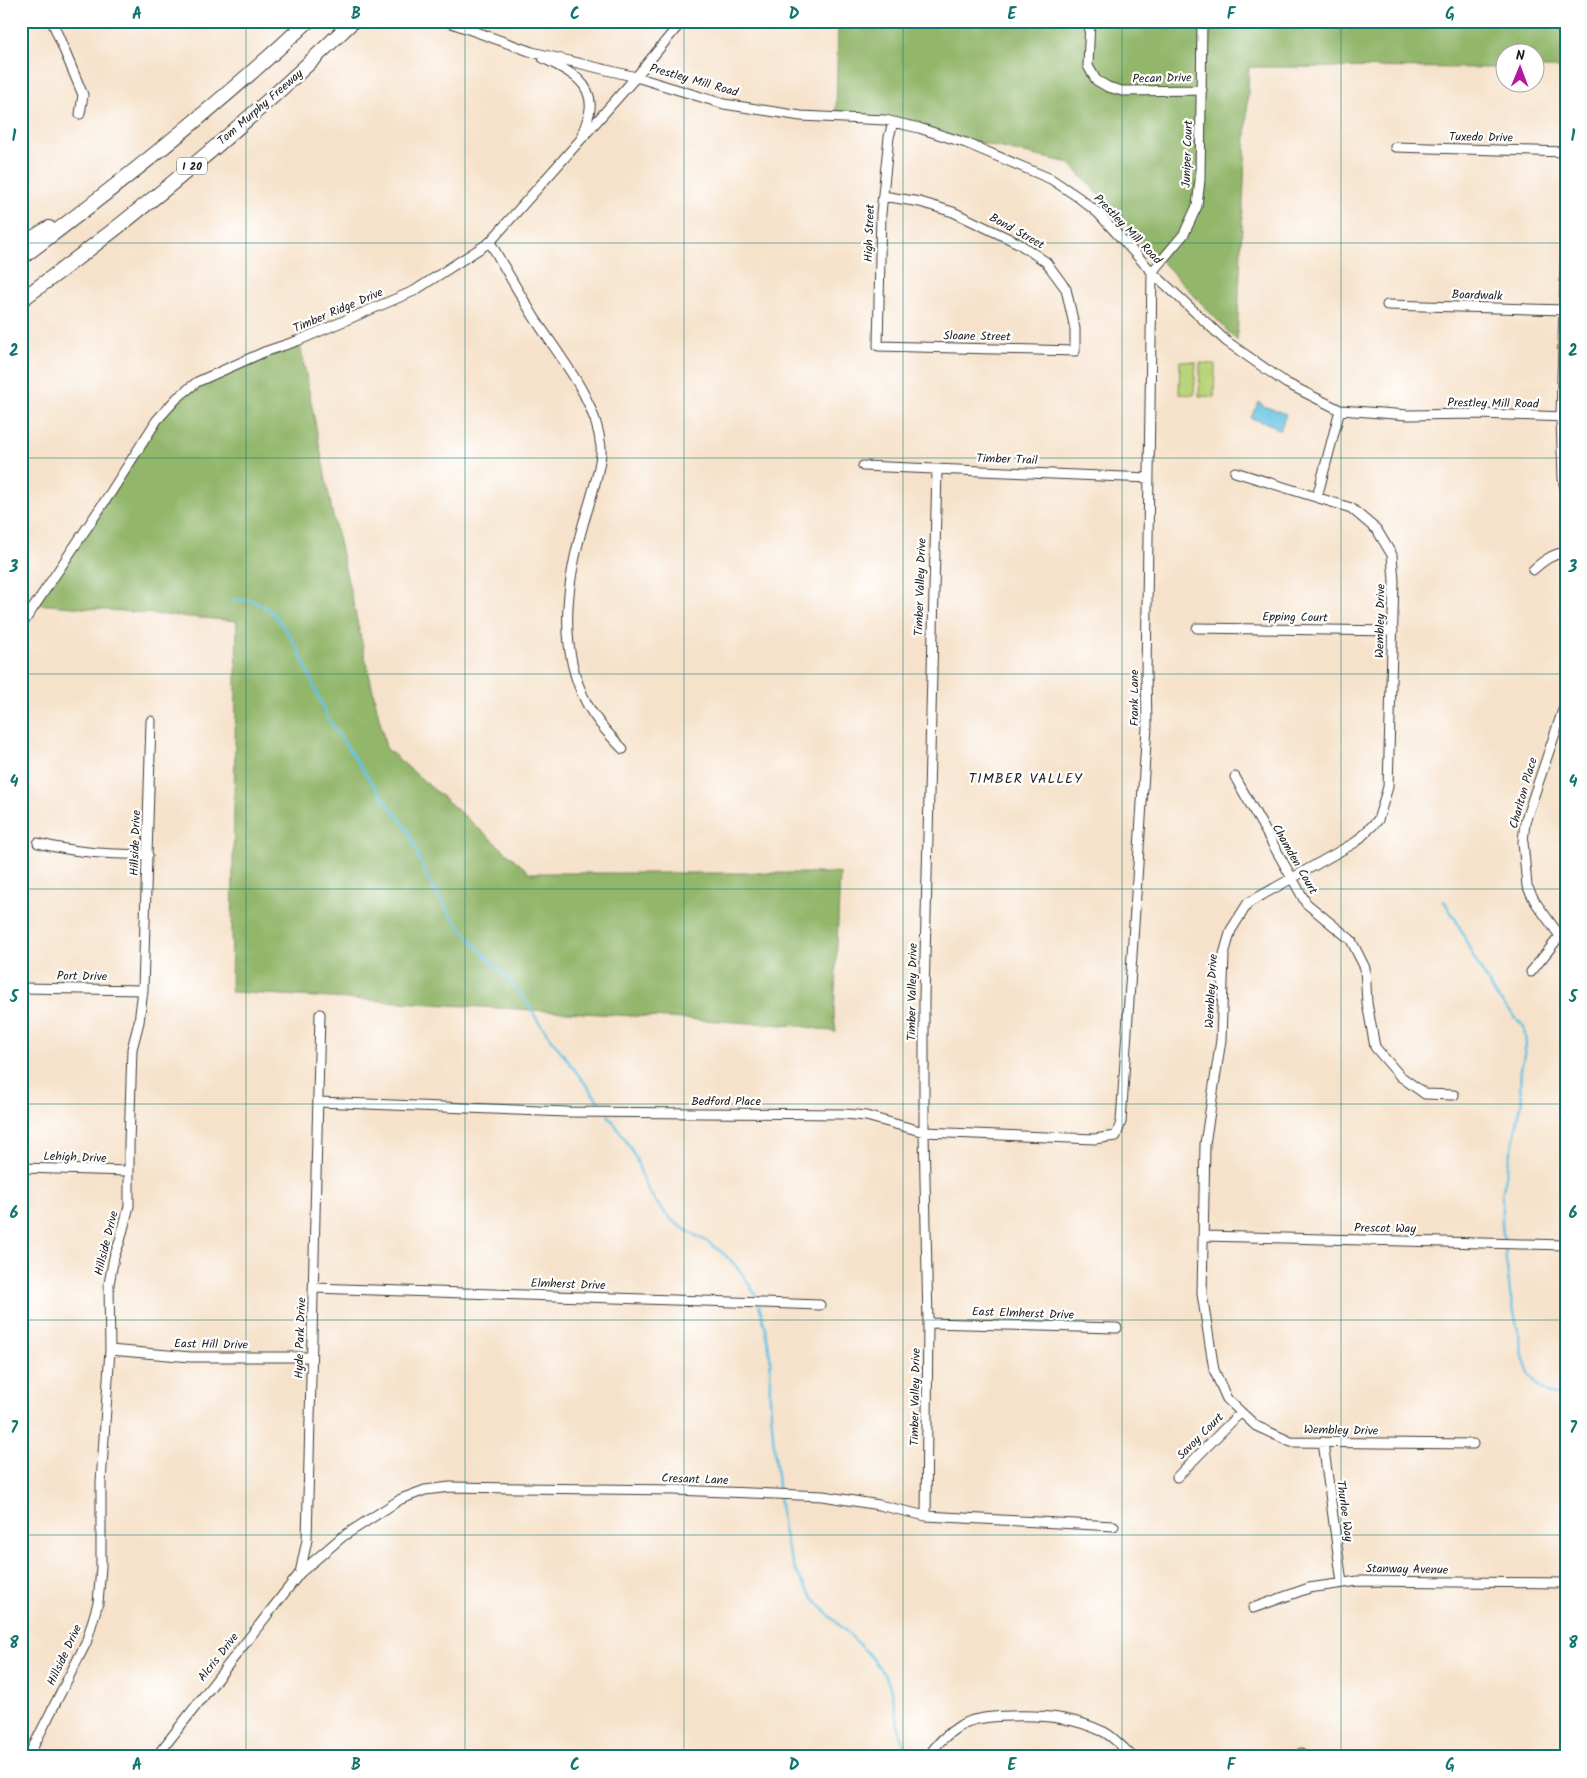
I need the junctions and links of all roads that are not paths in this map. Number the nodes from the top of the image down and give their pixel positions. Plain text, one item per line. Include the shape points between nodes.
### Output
1 (52, 21) edge
2 (308, 21) edge
3 (353, 21) edge
4 (446, 21) edge
5 (682, 21) edge
6 (1090, 21) edge
7 (1202, 21) edge
8 (532, 52) junction
9 (636, 77) junction
10 (1202, 90) junction
11 (80, 114) dead end
12 (893, 122) junction
13 (581, 138) junction
14 (1395, 147) dead end
15 (1566, 152) edge
16 (104, 196) junction
17 (883, 196) junction
18 (1566, 236) edge
19 (490, 242) junction
20 (21, 245) edge
21 (21, 258) edge
22 (1152, 272) junction
23 (21, 300) edge
24 (1387, 305) dead end
25 (1565, 310) edge
26 (878, 346) joint
27 (1075, 350) joint
28 (1340, 410) junction
29 (1563, 416) edge
30 (863, 466) dead end
31 (936, 469) junction
32 (1235, 472) dead end
33 (1149, 478) junction
34 (1566, 492) edge
35 (1317, 497) junction
36 (1566, 552) edge
37 (1533, 570) dead end
38 (21, 626) edge
39 (1197, 628) dead end
40 (1393, 630) junction
41 (1566, 701) edge
42 (151, 721) dead end
43 (623, 749) dead end
44 (1235, 777) dead end
45 (38, 843) dead end
46 (148, 855) junction
47 (1291, 879) junction
48 (1563, 938) edge
49 (1531, 972) dead end
50 (21, 988) edge
51 (142, 990) junction
52 (320, 1014) dead end
53 (1454, 1095) dead end
54 (318, 1102) junction
55 (1121, 1122) joint
56 (924, 1132) junction
57 (21, 1168) edge
58 (129, 1171) junction
59 (1203, 1236) junction
60 (1566, 1245) edge
61 (314, 1288) junction
62 (820, 1305) dead end
63 (928, 1323) junction
64 (1117, 1328) dead end
65 (110, 1350) junction
66 (312, 1357) junction
67 (1241, 1412) junction
68 (1323, 1442) junction
69 (1473, 1444) dead end
70 (1177, 1477) dead end
71 (926, 1516) junction
72 (1114, 1526) dead end
73 (300, 1573) junction
74 (1342, 1583) junction
75 (1566, 1583) edge
76 (1253, 1608) dead end
77 (28, 1757) edge
78 (156, 1757) edge
79 (928, 1757) edge
80 (1133, 1757) edge

1 - 11 street via 83,95
2 - 16 highway, I 20
3 - 23 highway, Tom Murphy Freeway / I 20 via 169,185
4 - 8 street, Prestley Mill Road
5 - 9 street, Timber Ridge Drive
6 - 10 street, Pecan Drive via 1088,66 1096,80 1122,92
7 - 10 street, Juniper Court
8 - 9 street, Prestley Mill Road
8 - 13 street, Prestley Mill Road via 575,75 588,93 590,109
9 - 12 street, Prestley Mill Road via 724,104 801,116
9 - 13 street, Timber Ridge Drive
10 - 22 street, Juniper Court via 1197,206 1184,234
12 - 17 street, High Street
12 - 22 street, Prestley Mill Road via 966,143 1051,179 1098,213
13 - 19 street, Timber Ridge Drive
14 - 15 street, Tuxedo Drive
16 - 20 highway
16 - 21 highway, I 20
17 - 26 street, High Street
17 - 27 street, Bond Street via 953,212 1018,243 1046,262 1066,289 1072,308
18 - 25 street
19 - 38 street, Timber Ridge Drive via 414,291 197,382 177,398 157,420
19 - 43 street via 587,398 597,425 602,449 572,566 567,624 576,681 586,704
22 - 28 street, Prestley Mill Road via 1226,341 1286,383
22 - 33 street, Frank Lane
24 - 25 street, Boardwalk
25 - 29 street
26 - 27 street, Sloane Street
28 - 29 street, Prestley Mill Road via 1408,415
28 - 35 street
29 - 34 street
30 - 31 street, Timber Trail
31 - 33 street, Timber Trail
31 - 56 street, Timber Valley Drive via 924,989
32 - 35 street, Wembley Drive
33 - 55 street, Frank Lane via 1147,727
35 - 40 street, Wembley Drive via 1352,508 1377,530 1392,556
36 - 37 street via 1544,560
39 - 40 street, Epping Court
40 - 47 street, Wembley Drive via 1388,787 1378,820 1356,842
41 - 48 street, Charlton Place via 1525,822 1523,842 1526,886
42 - 46 street, Hillside Drive
44 - 47 street, Chamden Court
45 - 46 street via 62,850
46 - 51 street, Hillside Drive
47 - 53 street, Chamden Court via 1306,903 1351,940 1365,968 1375,1047 1400,1076 1425,1094
47 - 59 street, Wembley Drive via 1248,903 1231,930 1224,954 1221,1040 1205,1144
48 - 49 street
50 - 51 street, Port Drive
51 - 58 street, Hillside Drive via 132,1049
52 - 54 street, Hyde Park Drive
54 - 56 street, Bedford Place via 567,1112 845,1114 866,1116
54 - 61 street, Hyde Park Drive
55 - 56 street, Bedford Place via 1116,1136 1094,1139
56 - 63 street, Timber Valley Drive
57 - 58 street, Lehigh Drive
58 - 65 street, Hillside Drive via 129,1206 109,1284
59 - 60 street, Prescot Way
59 - 67 street, Wembley Drive via 1202,1294 1214,1370 1227,1399
61 - 62 street, Elmherst Drive
61 - 66 street, Hyde Park Drive
63 - 64 street, East Elmherst Drive
63 - 71 street, Timber Valley Drive
65 - 66 street, East Hill Drive via 191,1357
65 - 77 street, Hillside Drive via 101,1482 98,1603 86,1643
66 - 73 street, Hyde Park Drive via 307,1540
67 - 68 street, Wembley Drive via 1256,1426 1291,1442
67 - 70 street, Savoy Court
68 - 69 street, Wembley Drive
68 - 74 street, Thurloe Way
71 - 72 street, Cresant Lane
71 - 73 street, Cresant Lane via 879,1504 823,1496 450,1487 425,1490 401,1499 342,1537
73 - 78 street, Alcris Drive
74 - 75 street, Stanway Avenue
74 - 76 street, Stanway Avenue via 1309,1588
79 - 80 street via 935,1746 962,1724 996,1717 1048,1717 1087,1725 1106,1733

